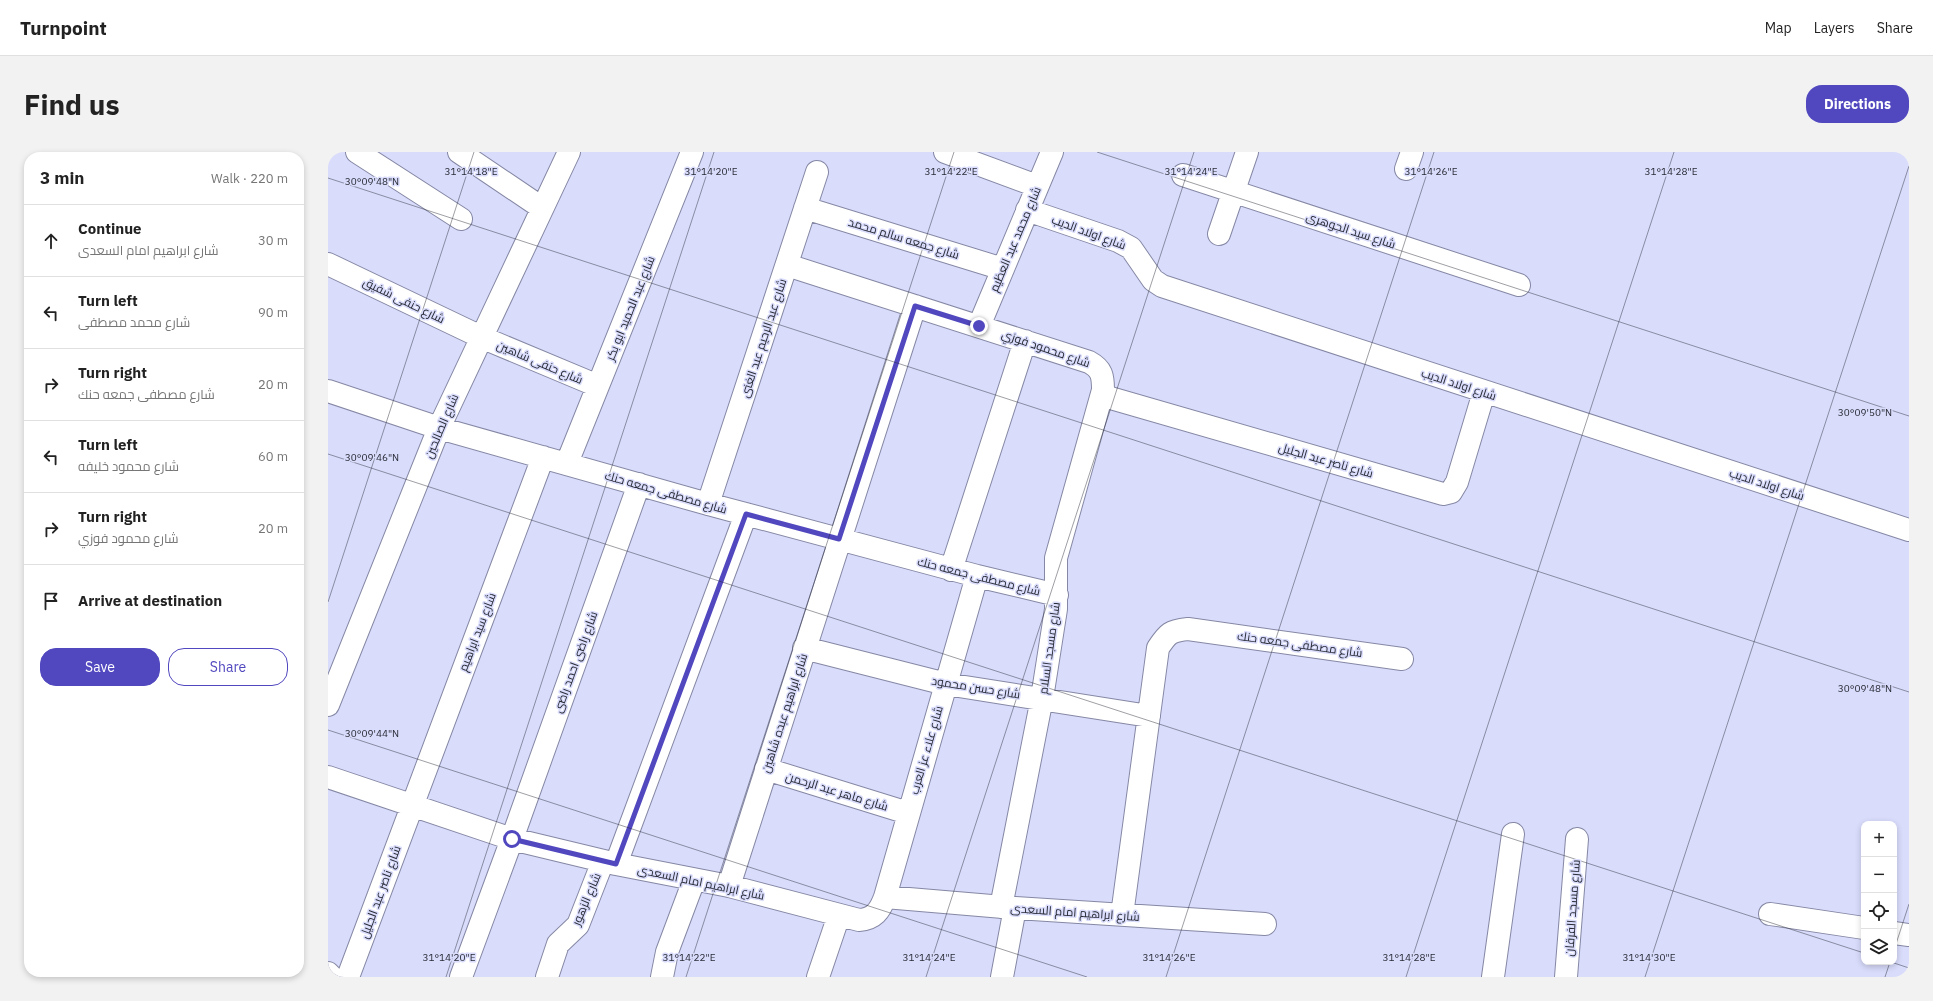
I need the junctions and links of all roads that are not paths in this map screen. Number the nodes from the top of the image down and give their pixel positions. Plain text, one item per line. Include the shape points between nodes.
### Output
1 (357, 152) edge
2 (459, 152) edge
3 (569, 152) edge
4 (692, 152) edge
5 (945, 152) edge
6 (1052, 152) edge
7 (1247, 152) edge
8 (817, 172) dead end
9 (1183, 175) dead end
10 (1037, 186) junction
11 (1233, 192) junction
12 (542, 208) junction
13 (805, 208) junction
14 (1027, 210) junction
15 (460, 219) dead end
16 (1219, 234) dead end
17 (328, 264) edge
18 (787, 265) junction
19 (1003, 269) junction
20 (1520, 285) dead end
21 (915, 306) junction
22 (979, 326) junction
23 (481, 337) junction
24 (1025, 341) junction
25 (598, 386) junction
26 (1103, 390) junction
27 (328, 391) edge
28 (1484, 392) junction
29 (439, 428) junction
30 (543, 457) junction
31 (567, 463) junction
32 (639, 484) junction
33 (708, 504) junction
34 (746, 514) junction
35 (1909, 530) edge
36 (839, 539) junction
37 (952, 570) junction
38 (976, 576) junction
39 (1057, 595) junction
40 (804, 648) junction
41 (1402, 659) dead end
42 (946, 684) junction
43 (1042, 698) junction
44 (328, 705) edge
45 (1149, 716) junction
46 (766, 769) junction
47 (328, 778) edge
48 (411, 807) junction
49 (908, 813) junction
50 (1513, 834) dead end
51 (512, 839) junction
52 (1577, 839) dead end
53 (609, 862) junction
54 (694, 880) junction
55 (728, 886) junction
56 (885, 897) junction
57 (1008, 908) junction
58 (1770, 914) dead end
59 (839, 915) junction
60 (1122, 915) junction
61 (869, 919) joint
62 (1265, 924) dead end
63 (1861, 928) edge
64 (1897, 933) edge
65 (1909, 935) edge
66 (328, 973) edge
67 (332, 977) edge
68 (348, 977) edge
69 (461, 977) edge
70 (546, 977) edge
71 (662, 977) edge
72 (818, 977) edge
73 (1002, 977) edge
74 (1493, 977) edge
75 (1566, 977) edge

1 - 15 street
2 - 12 street
3 - 12 street, شارع الصالحين
4 - 25 street, شارع عبد الحميد ابو بكر
5 - 10 street
6 - 10 street, شارع محمد عبد العظيم
7 - 11 street
8 - 13 street, شارع عبد الرحيم عبد الغنى
9 - 11 street, شارع سيد الجوهرى
10 - 14 street, شارع محمد عبد العظيم
11 - 16 street
11 - 20 street, شارع سيد الجوهرى
12 - 23 street, شارع الصالحين
13 - 18 street, شارع عبد الرحيم عبد الغنى
13 - 19 street, شارع جمعه سالم محمد
14 - 19 street, شارع محمد عبد العظيم
14 - 28 street, شارع اولاد الديب via 1118,241 1131,248 1153,280 1162,286
17 - 23 street, شارع حنفى شفيق
18 - 21 street, شارع محمود فوزي
18 - 33 street, شارع عبد الرحيم عبد الغنى
19 - 22 street, شارع محمد عبد العظيم
21 - 22 street, شارع محمود فوزي
21 - 36 street, شارع ابراهيم عبده شاهين
22 - 24 street, شارع محمود فوزي
23 - 25 street, شارع حنفى شاهين
23 - 29 street, شارع الصالحين
24 - 26 street, شارع محمود فوزي via 1098,366 1102,374
24 - 37 street
25 - 31 street, شارع عبد الحميد ابو بكر
26 - 28 street, شارع ناصر عبد الجليل via 1107,397 1443,494 1451,492 1457,482
26 - 39 street, شارع مسجد السلام via 1056,558
27 - 29 street, شارع مصطفى جمعه حنك
28 - 35 street, شارع اولاد الديب
29 - 30 street, شارع مصطفى جمعه حنك
29 - 44 street, شارع الصالحين
30 - 31 street, شارع مصطفى جمعه حنك
30 - 48 street, شارع سيد ابراهيم
31 - 32 street, شارع مصطفى جمعه حنك
32 - 33 street, شارع مصطفى جمعه حنك
32 - 51 street, شارع راضى احمد راضى
33 - 34 street, شارع مصطفى جمعه حنك
34 - 36 street, شارع مصطفى جمعه حنك
34 - 53 street, شارع الزهور
36 - 37 street, شارع مصطفى جمعه حنك
36 - 40 street, شارع ابراهيم عبده شاهين
37 - 38 street, شارع مصطفى جمعه حنك
38 - 39 street, شارع مصطفى جمعه حنك
38 - 42 street, شارع علاء عز العرب
39 - 43 street, شارع مسجد السلام
40 - 42 street, شارع حسن محمود
40 - 46 street, شارع ابراهيم عبده شاهين
41 - 45 street, شارع مصطفى جمعه حنك via 1188,629 1174,631 1167,635 1158,648
42 - 43 street, شارع حسن محمود
42 - 49 street, شارع علاء عز العرب
43 - 45 street, شارع حسن محمود
43 - 57 street, شارع مسجد السلام
45 - 60 street
46 - 49 street, شارع ماهر عبد الرحمن
46 - 55 street, شارع ابراهيم عبده شاهين
47 - 48 street, شارع ابراهيم امام السعدى
48 - 51 street, شارع ابراهيم امام السعدى
48 - 68 street, شارع ناصر عبد الجليل
49 - 56 street, شارع علاء عز العرب
50 - 74 street
51 - 53 street, شارع ابراهيم امام السعدى
51 - 69 street, شارع راضى احمد راضى
52 - 75 street, شارع مسجد الفرقان
53 - 54 street, شارع ابراهيم امام السعدى
53 - 70 street, شارع الزهور via 578,924 558,944
54 - 55 street, شارع ابراهيم امام السعدى
54 - 71 street via 668,952
55 - 59 street, شارع ابراهيم امام السعدى
56 - 57 street, شارع ابراهيم امام السعدى
56 - 61 street, شارع علاء عز العرب via 882,907
57 - 60 street, شارع ابراهيم امام السعدى
57 - 73 street, شارع مسجد السلام
58 - 63 street
59 - 61 street, شارع ابراهيم امام السعدى via 859,920
59 - 72 street
60 - 62 street, شارع ابراهيم امام السعدى
64 - 65 street
66 - 67 street

